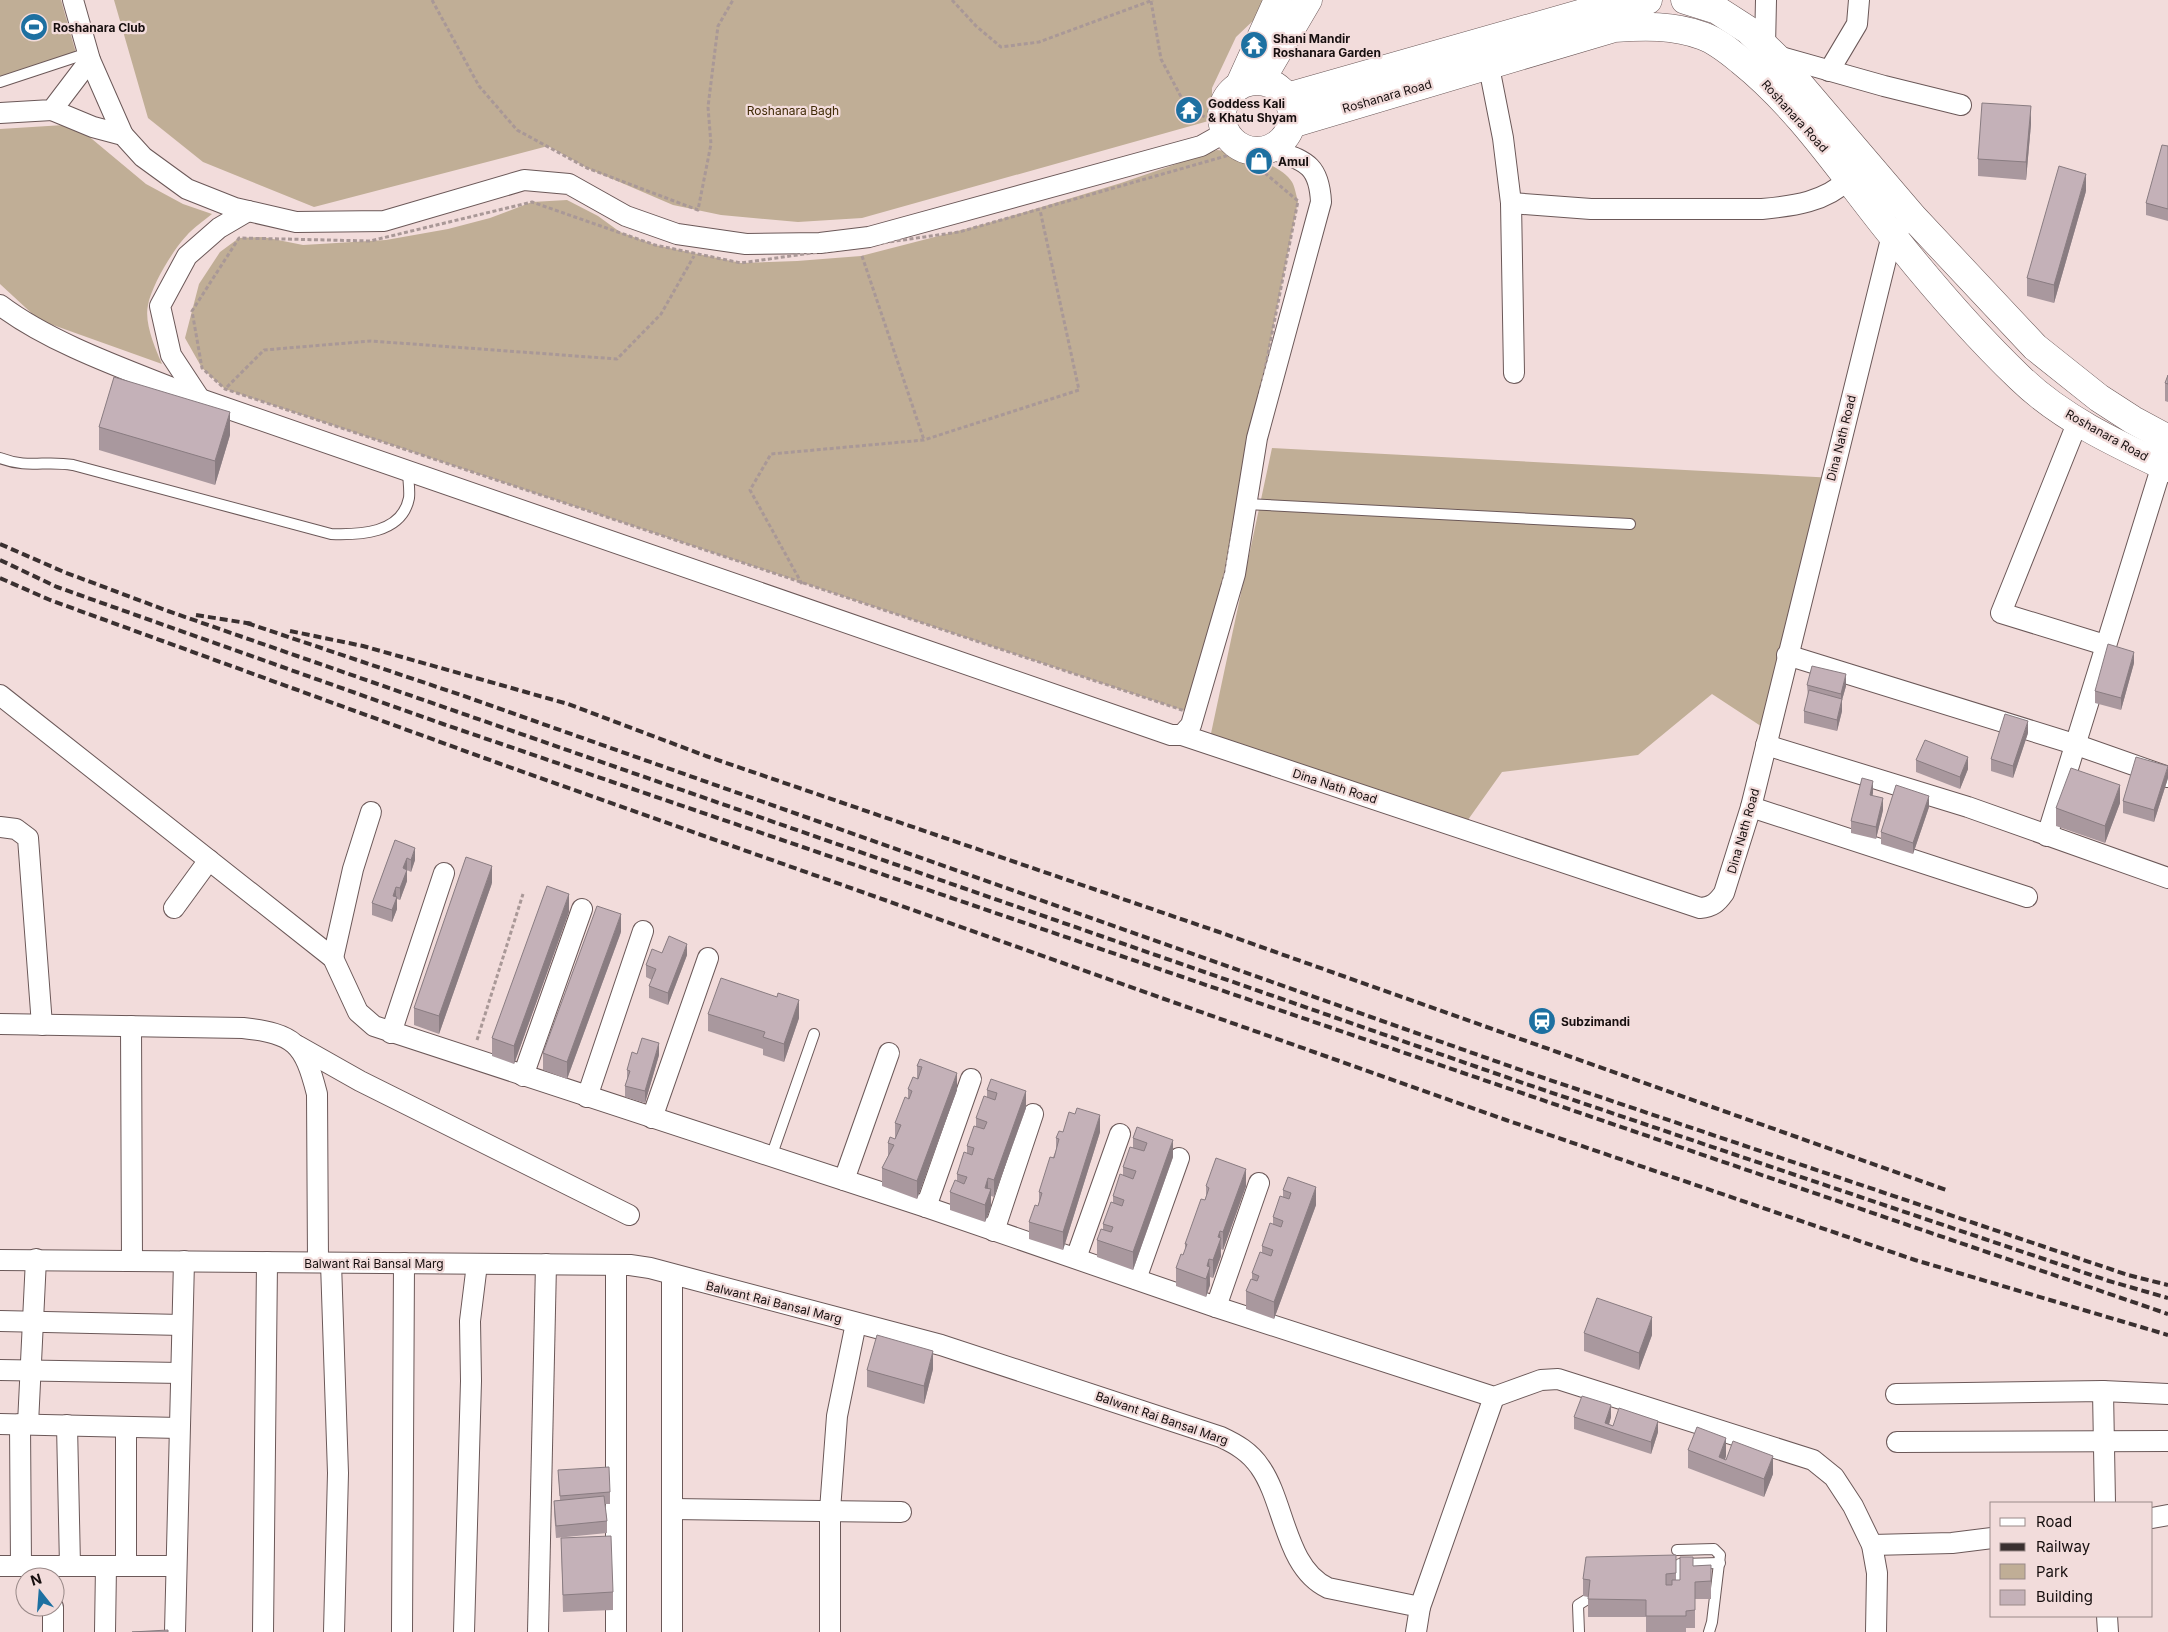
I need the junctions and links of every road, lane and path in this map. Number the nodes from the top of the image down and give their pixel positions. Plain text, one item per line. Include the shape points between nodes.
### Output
1 (74, 0) edge
2 (432, 0) edge
3 (733, 0) edge
4 (952, 0) edge
5 (1151, 0) edge
6 (1278, 0) edge
7 (1308, 0) edge
8 (1648, 0) edge
9 (1685, 0) edge
10 (1766, 0) edge
11 (1859, 0) edge
12 (1769, 50) junction
13 (89, 57) junction
14 (1489, 67) junction
15 (1829, 71) junction
16 (0, 82) edge
17 (1250, 82) junction
18 (1287, 97) junction
19 (1961, 105) dead end
20 (52, 110) junction
21 (0, 113) edge
22 (1291, 124) junction
23 (1223, 126) junction
24 (122, 134) junction
25 (1270, 148) junction
26 (1849, 179) junction
27 (1511, 203) junction
28 (1040, 209) junction
29 (248, 211) junction
30 (1913, 217) junction
31 (1892, 235) junction
32 (695, 254) dead end
33 (861, 256) dead end
34 (0, 304) edge
35 (1514, 374) dead end
36 (225, 389) junction
37 (200, 398) junction
38 (2078, 421) junction
39 (2168, 439) edge
40 (924, 440) junction
41 (0, 458) edge
42 (2165, 467) edge
43 (408, 471) junction
44 (1246, 504) junction
45 (1630, 524) dead end
46 (802, 584) junction
47 (2105, 645) junction
48 (1787, 655) junction
49 (0, 695) edge
50 (1182, 735) junction
51 (2074, 744) junction
52 (1766, 745) junction
53 (2168, 777) edge
54 (1751, 807) junction
55 (370, 812) dead end
56 (0, 827) edge
57 (2046, 836) junction
58 (209, 860) junction
59 (444, 873) dead end
60 (2168, 878) edge
61 (523, 894) dead end
62 (2026, 897) dead end
63 (174, 908) dead end
64 (582, 909) dead end
65 (642, 932) dead end
66 (333, 958) junction
67 (708, 958) dead end
68 (0, 1024) edge
69 (42, 1025) junction
70 (130, 1026) junction
71 (391, 1032) junction
72 (814, 1034) dead end
73 (298, 1046) junction
74 (889, 1053) dead end
75 (470, 1059) junction
76 (522, 1076) junction
77 (971, 1079) dead end
78 (588, 1097) junction
79 (1033, 1114) dead end
80 (652, 1118) junction
81 (1120, 1134) dead end
82 (771, 1157) junction
83 (1179, 1158) dead end
84 (844, 1180) junction
85 (1259, 1183) dead end
86 (926, 1207) junction
87 (629, 1215) dead end
88 (994, 1231) junction
89 (1076, 1258) junction
90 (0, 1260) edge
91 (36, 1260) junction
92 (132, 1261) junction
93 (184, 1262) junction
94 (267, 1262) junction
95 (325, 1262) junction
96 (404, 1263) junction
97 (477, 1264) junction
98 (546, 1264) junction
99 (616, 1265) junction
100 (672, 1276) junction
101 (1136, 1279) junction
102 (1216, 1307) junction
103 (0, 1321) edge
104 (32, 1321) junction
105 (856, 1323) junction
106 (182, 1325) junction
107 (0, 1370) edge
108 (30, 1371) junction
109 (181, 1373) junction
110 (2103, 1391) junction
111 (1896, 1394) dead end
112 (2168, 1394) edge
113 (1494, 1397) junction
114 (0, 1424) edge
115 (24, 1424) junction
116 (67, 1425) junction
117 (126, 1427) junction
118 (179, 1428) junction
119 (2103, 1440) junction
120 (2168, 1440) edge
121 (1897, 1442) dead end
122 (2105, 1502) edge
123 (673, 1510) junction
124 (830, 1510) junction
125 (901, 1512) dead end
126 (2168, 1515) edge
127 (2153, 1518) edge
128 (1990, 1538) edge
129 (1872, 1545) junction
130 (1677, 1550) dead end
131 (1720, 1564) junction
132 (0, 1566) edge
133 (21, 1566) junction
134 (106, 1566) junction
135 (126, 1566) junction
136 (176, 1566) junction
137 (30, 1567) edge
138 (59, 1567) edge
139 (65, 1569) edge
140 (1678, 1588) edge
141 (1586, 1600) edge
142 (1420, 1607) junction
143 (53, 1617) edge
144 (2108, 1617) edge
145 (53, 1632) edge
146 (106, 1632) edge
147 (175, 1632) edge
148 (263, 1632) edge
149 (334, 1632) edge
150 (402, 1632) edge
151 (464, 1632) edge
152 (538, 1632) edge
153 (616, 1632) edge
154 (672, 1632) edge
155 (830, 1632) edge
156 (1416, 1632) edge
157 (1580, 1632) edge
158 (1709, 1632) edge
159 (1876, 1632) edge
160 (2108, 1632) edge

1 - 13 street
2 - 3 path via 479,86 518,130 587,168 698,210 711,144 708,107 718,26
4 - 5 path via 1001,47 1039,42
5 - 23 path via 1161,59 1188,108
6 - 17 street
7 - 17 street
8 - 18 street, Roshanara Road via 1590,10
9 - 12 street, Roshanara Road via 1717,10 1748,30
10 - 12 street
11 - 15 street via 1857,24
12 - 15 street
12 - 30 street, Roshanara Road
13 - 16 lane
13 - 20 street
13 - 24 street
14 - 22 street, Roshanara Road
14 - 26 street, Roshanara Road via 1614,28 1648,26 1704,37 1727,50 1757,74
14 - 27 street
15 - 19 street
17 - 18 street via 1276,86
17 - 23 street via 1227,96 1222,107
18 - 22 street via 1292,107
20 - 21 street
20 - 24 street via 93,127
22 - 25 street via 1282,141
23 - 25 street via 1232,142 1242,148 1253,151
23 - 29 street via 1201,146 869,237 820,243 746,244 677,234 626,216 568,184 524,180 384,222 296,222
24 - 29 street via 143,157 188,189
25 - 44 street via 1307,163 1317,177 1321,202 1257,438
26 - 27 street via 1837,190 1820,198 1790,207 1762,209 1591,209
26 - 31 street, Roshanara Road
27 - 35 street
28 - 36 path via 959,232 741,262 655,245 532,202 370,241 239,238 192,311 202,368
28 - 40 path via 1079,390
28 - 46 path via 1240,152 1298,200 1219,604 1188,712
29 - 37 street via 219,228 187,256 160,306 171,356
30 - 31 street
30 - 39 street, Roshanara Road via 2035,347 2099,398
31 - 38 street, Roshanara Road via 1998,357 2030,386
31 - 48 street, Dina Nath Road
32 - 36 path via 661,314 617,359 371,342 293,347 264,350
33 - 40 path
34 - 37 street, Dina Nath Road via 32,326 104,360
36 - 46 path
37 - 43 street, Dina Nath Road
38 - 42 street, Roshanara Road
38 - 47 street via 2002,613
40 - 46 path via 771,454 750,490
41 - 43 lane via 20,465 73,465 331,534 360,535 384,528 403,512 408,498
42 - 47 street
43 - 50 street, Dina Nath Road via 1171,735
44 - 45 lane
44 - 50 street via 1235,574 1191,725
47 - 51 street
48 - 51 street
48 - 52 street, Dina Nath Road
49 - 58 street
50 - 54 street, Dina Nath Road via 1700,908 1718,902 1724,893
51 - 53 street
51 - 57 street
52 - 54 street, Dina Nath Road
52 - 57 street via 1968,807
54 - 62 street
55 - 66 street
56 - 69 street via 16,829 28,838
57 - 60 street
58 - 63 street
58 - 66 street
59 - 71 street
61 - 75 path
64 - 76 street
65 - 78 street
66 - 71 street via 358,1012 374,1026
67 - 80 street
68 - 69 street
69 - 70 street
70 - 73 street via 272,1031
70 - 92 street
71 - 75 street
72 - 82 lane
73 - 87 street via 360,1081
73 - 95 street via 310,1068 317,1094
74 - 84 street
75 - 76 street
76 - 78 street
77 - 86 street
78 - 80 street
79 - 88 street
80 - 82 street
81 - 89 street
82 - 84 street
83 - 101 street
84 - 86 street
85 - 102 street
86 - 88 street
88 - 89 street
89 - 101 street
90 - 91 street, Balwant Rai Bansal Marg
91 - 92 street, Balwant Rai Bansal Marg
91 - 104 street
92 - 93 street, Balwant Rai Bansal Marg
93 - 94 street, Balwant Rai Bansal Marg
93 - 106 street
94 - 95 street, Balwant Rai Bansal Marg
94 - 148 street
95 - 96 street, Balwant Rai Bansal Marg
95 - 149 street via 338,1473
96 - 97 street, Balwant Rai Bansal Marg
96 - 150 street
97 - 98 street, Balwant Rai Bansal Marg
97 - 151 street via 470,1321
98 - 99 street, Balwant Rai Bansal Marg
98 - 152 street
99 - 100 street, Balwant Rai Bansal Marg via 650,1268
99 - 153 street
100 - 105 street, Balwant Rai Bansal Marg
100 - 123 street
101 - 102 street
102 - 113 street
103 - 104 street
104 - 106 street
104 - 108 street
105 - 124 street via 838,1416
105 - 142 street, Balwant Rai Bansal Marg via 941,1345 1229,1441 1251,1456 1261,1468 1301,1563 1316,1582 1328,1588
106 - 109 street
107 - 108 street
108 - 109 street
108 - 115 street
109 - 118 street
110 - 111 street
110 - 112 street
110 - 119 street
113 - 129 street via 1541,1380 1558,1379 1813,1460 1834,1477
113 - 142 street
114 - 115 street
115 - 116 street
115 - 133 street
116 - 117 street
116 - 138 street
117 - 118 street
117 - 135 street
118 - 136 street
119 - 120 street
119 - 121 street
119 - 122 street
123 - 124 street
123 - 154 street
124 - 125 street
124 - 155 street
126 - 127 street
128 - 129 street via 1952,1543
129 - 159 street via 1877,1573
130 - 131 lane via 1714,1549 1720,1555
131 - 140 lane via 1680,1564
131 - 158 lane
132 - 133 street
133 - 137 street
134 - 135 street
134 - 139 street
134 - 146 street
135 - 136 street
136 - 147 street
141 - 157 lane via 1578,1605
142 - 156 street
143 - 145 street
144 - 160 street

